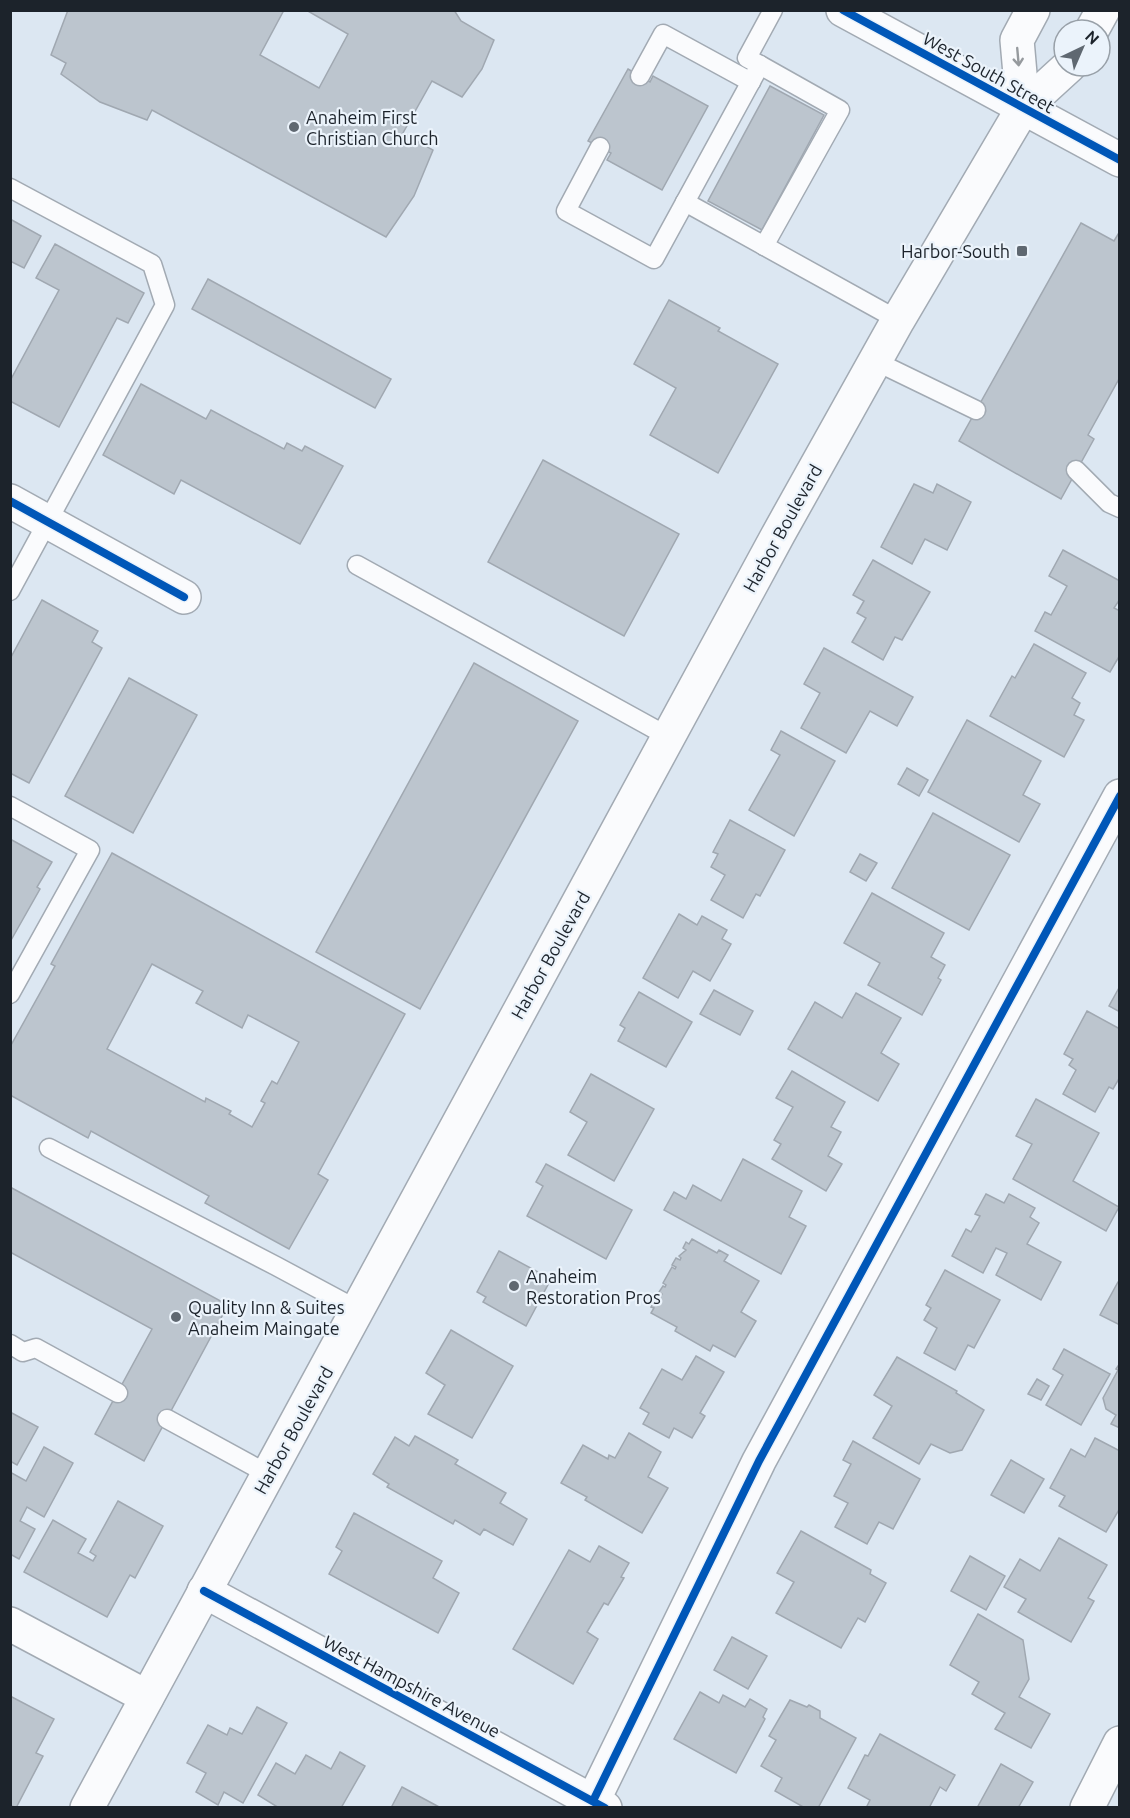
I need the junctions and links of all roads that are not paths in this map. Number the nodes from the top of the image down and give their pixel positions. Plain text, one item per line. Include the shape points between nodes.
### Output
1 (773, 10) edge
2 (843, 10) edge
3 (1033, 10) edge
4 (760, 65) junction
5 (640, 76) dead end
6 (1056, 78) edge
7 (751, 82) junction
8 (1023, 108) junction
9 (600, 147) dead end
10 (1119, 160) edge
11 (10, 188) edge
12 (685, 202) junction
13 (764, 246) junction
14 (898, 320) junction
15 (875, 361) junction
16 (976, 410) dead end
17 (1076, 470) dead end
18 (10, 501) edge
19 (1119, 508) edge
20 (48, 521) junction
21 (357, 565) dead end
22 (10, 591) edge
23 (184, 597) dead end
24 (669, 737) junction
25 (1119, 796) edge
26 (10, 806) edge
27 (10, 994) edge
28 (49, 1148) dead end
29 (358, 1310) junction
30 (10, 1344) edge
31 (118, 1393) dead end
32 (167, 1419) dead end
33 (268, 1474) junction
34 (204, 1591) junction
35 (10, 1624) edge
36 (147, 1697) junction
37 (1119, 1743) edge
38 (599, 1804) edge
39 (87, 1808) edge
40 (1088, 1808) edge

1 - 4 lane via 747,58
2 - 8 street, West South Street
3 -> 8 street via 1017,40
4 - 7 lane
4 - 13 lane via 840,110
5 - 7 lane via 663,34
6 - 8 street, Harbor Boulevard
7 - 12 lane
8 - 10 street, West South Street
8 - 14 street, Harbor Boulevard
9 - 12 lane via 566,211 654,259
11 - 20 lane via 152,264 165,305
12 - 13 lane
13 - 14 lane
14 - 15 street, Harbor Boulevard
15 - 16 lane
15 - 24 street, Harbor Boulevard
17 - 19 lane
18 - 20 street
20 - 22 lane
20 - 23 street
21 - 24 lane
24 - 29 street, Harbor Boulevard
25 - 38 street via 759,1461
26 - 27 lane via 90,850
28 - 29 lane
29 - 33 street, Harbor Boulevard
30 - 31 lane via 23,1352 36,1348
32 - 33 lane
33 - 34 street, Harbor Boulevard
34 - 36 street, Harbor Boulevard
34 - 38 street, West Hampshire Avenue
35 - 36 street
36 - 39 street, Harbor Boulevard
37 - 40 street

